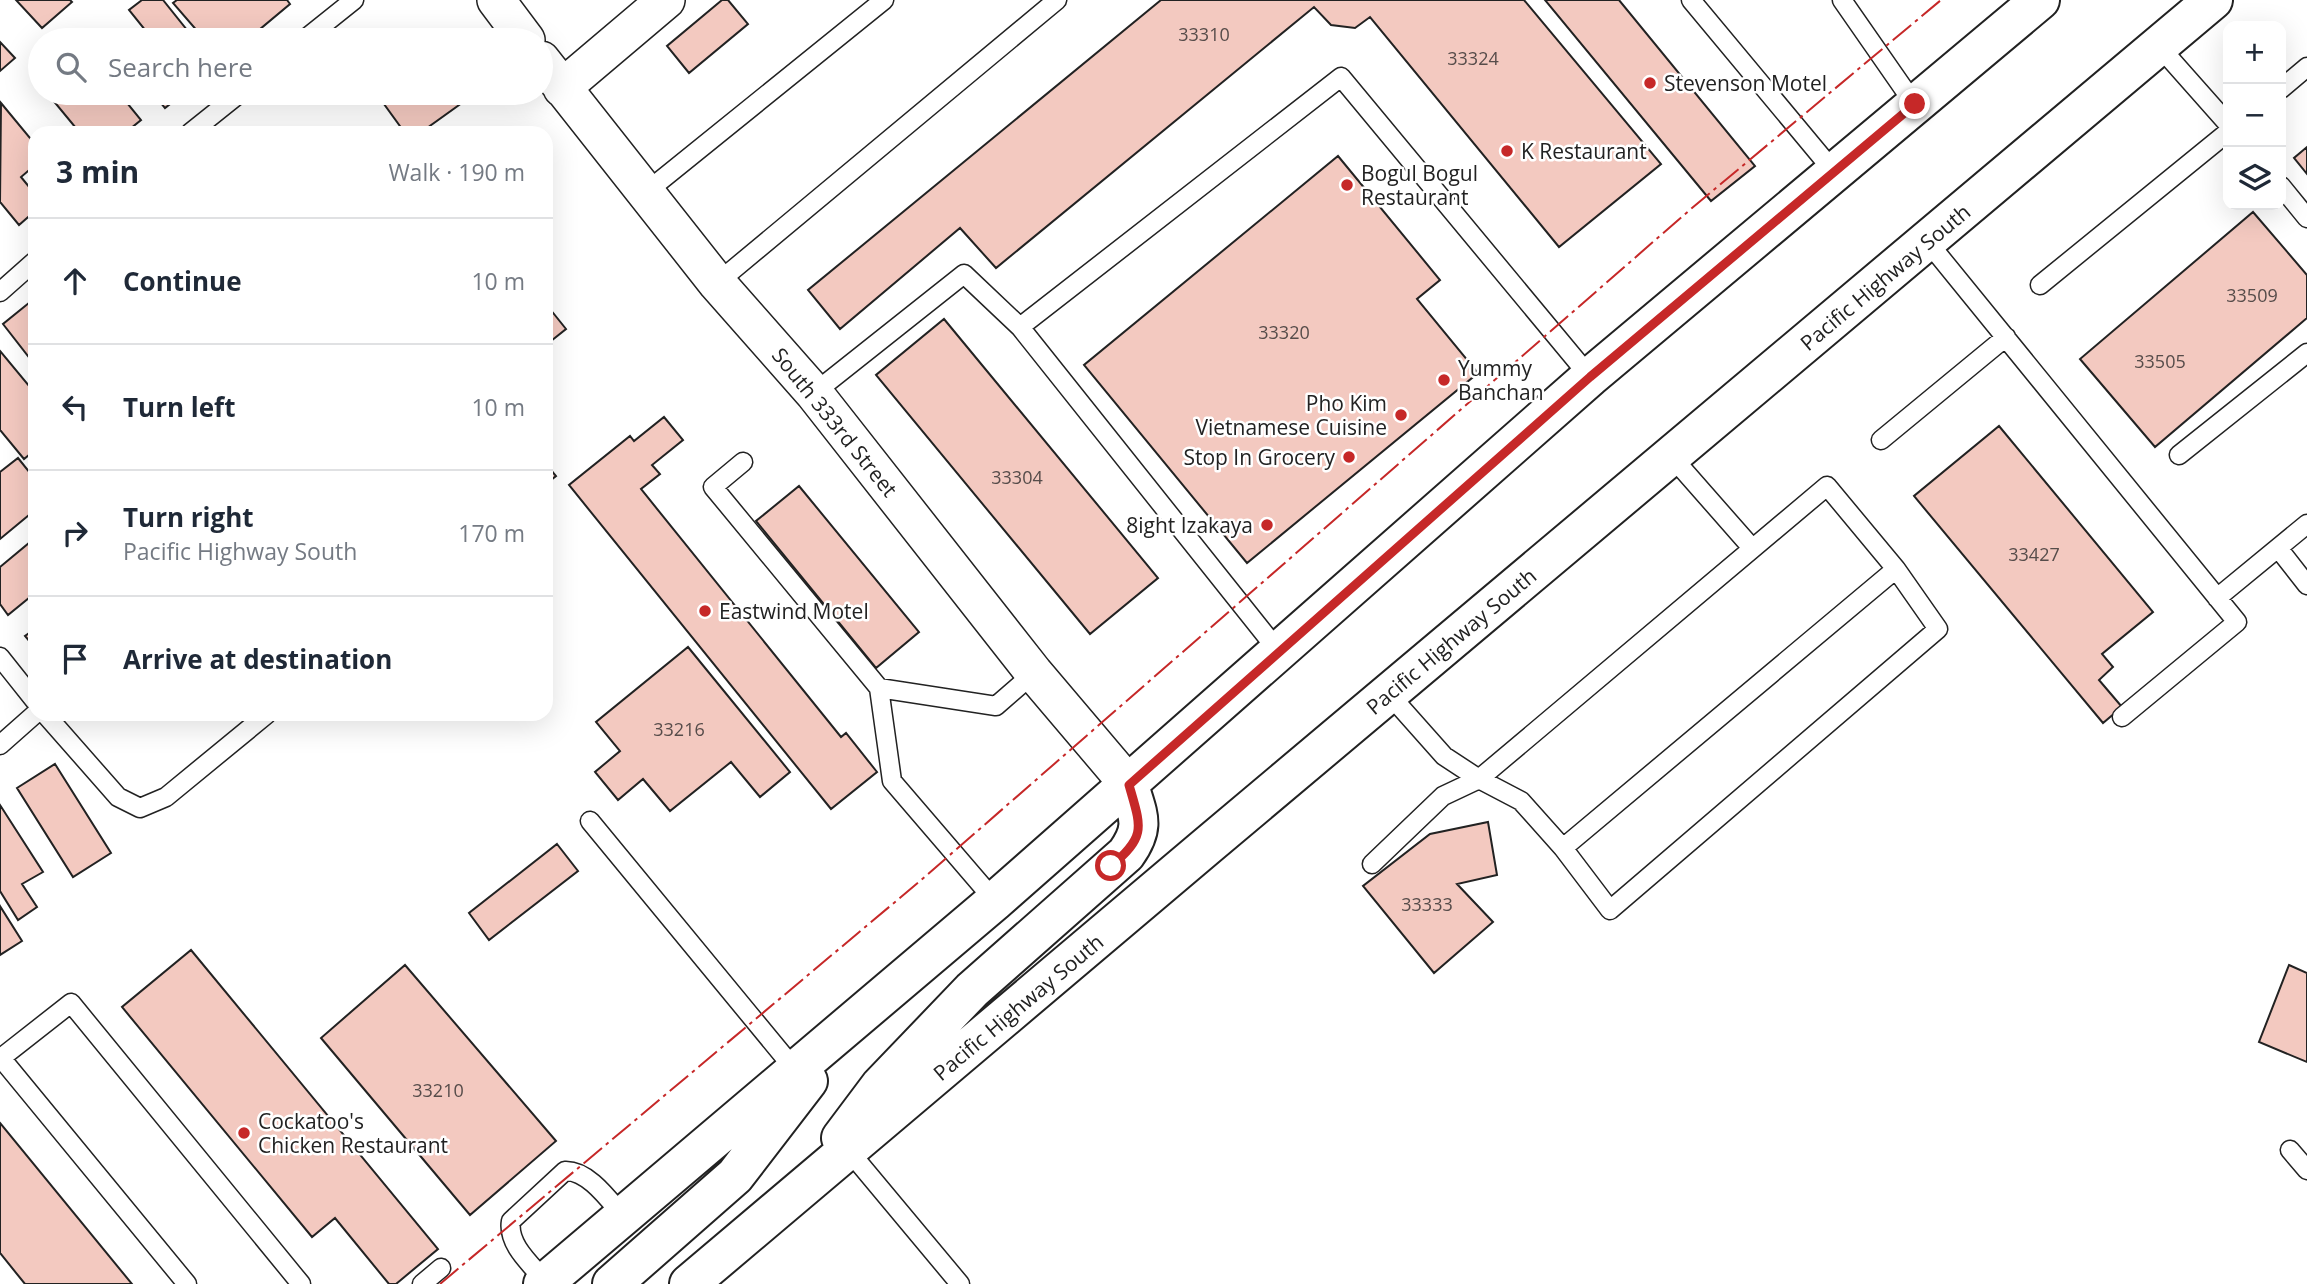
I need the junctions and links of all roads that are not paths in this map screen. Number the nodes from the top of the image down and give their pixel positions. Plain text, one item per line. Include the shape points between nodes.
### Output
1 (354, 0) edge
2 (496, 0) edge
3 (666, 0) edge
4 (884, 0) edge
5 (1057, 0) edge
6 (1690, 0) edge
7 (2040, 0) edge
8 (2213, 0) edge
9 (1845, 1) edge
10 (319, 28) edge
11 (517, 28) edge
12 (2158, 45) junction
13 (2307, 67) edge
14 (553, 73) edge
15 (553, 77) edge
16 (2286, 85) edge
17 (1915, 104) junction
18 (225, 105) edge
19 (2223, 118) edge
20 (199, 126) edge
21 (2223, 136) edge
22 (1835, 173) junction
23 (2286, 192) edge
24 (645, 193) junction
25 (2307, 218) edge
26 (1927, 242) junction
27 (28, 267) edge
28 (717, 283) junction
29 (2040, 285) dead end
30 (0, 292) edge
31 (1020, 327) junction
32 (2006, 337) junction
33 (2307, 353) edge
34 (1590, 377) junction
35 (814, 393) junction
36 (1881, 440) dead end
37 (2179, 455) dead end
38 (1672, 457) junction
39 (743, 462) dead end
40 (2307, 524) edge
41 (1752, 548) junction
42 (2278, 548) junction
43 (1896, 569) junction
44 (2307, 585) edge
45 (2217, 598) junction
46 (1279, 652) junction
47 (0, 657) edge
48 (1034, 673) junction
49 (879, 688) junction
50 (28, 692) edge
51 (1388, 693) junction
52 (2122, 717) dead end
53 (28, 720) edge
54 (52, 721) edge
55 (258, 721) edge
56 (0, 745) edge
57 (1479, 779) junction
58 (1129, 785) junction
59 (590, 821) dead end
60 (1563, 848) junction
61 (1372, 864) dead end
62 (995, 901) junction
63 (854, 1021) junction
64 (1, 1058) edge
65 (796, 1071) junction
66 (2290, 1150) dead end
67 (849, 1151) junction
68 (2307, 1170) edge
69 (799, 1193) junction
70 (623, 1216) junction
71 (441, 1268) dead end
72 (545, 1283) edge
73 (956, 1283) edge
74 (187, 1284) edge
75 (301, 1284) edge
76 (422, 1284) edge
77 (612, 1284) edge
78 (690, 1284) edge

1 - 10 lane
2 - 11 street
3 - 14 street
4 - 24 lane
5 - 28 lane
6 - 22 lane
7 - 17 main road
8 - 12 main road, Pacific Highway South
9 - 17 lane
12 - 19 lane
12 - 26 main road, Pacific Highway South
13 - 16 lane
15 - 24 street, South 333rd Street
17 - 22 main road
18 - 20 lane
21 - 29 lane
22 - 34 main road
23 - 25 lane
24 - 28 street, South 333rd Street
26 - 32 lane
26 - 38 main road, Pacific Highway South
27 - 30 lane
28 - 35 street, South 333rd Street
31 - 34 lane via 1341,77
31 - 35 lane via 964,274
31 - 46 lane
32 - 36 lane
32 - 45 lane
33 - 37 lane
34 - 46 main road
35 - 48 street, South 333rd Street
38 - 41 lane
38 - 51 main road, Pacific Highway South
39 - 49 lane via 713,487
40 - 42 lane
41 - 43 lane via 1826,486
41 - 57 lane
42 - 44 lane
42 - 45 lane
43 - 60 lane
43 - 60 lane via 1938,629 1610,910
45 - 52 lane via 2237,622
46 - 58 main road
47 - 50 lane
48 - 49 lane via 996,706
48 - 58 street, South 333rd Street
49 - 62 lane via 892,781
51 - 57 lane via 1444,756
51 - 67 main road, Pacific Highway South
53 - 56 lane
54 - 55 lane via 118,797 140,808 166,797
57 - 60 lane via 1521,801
57 - 61 lane via 1443,796
58 - 62 main road
58 - 69 main road via 1139,821 1138,838 1126,854 972,990 880,1086
59 - 65 lane
62 - 63 main road
63 - 65 main road
63 - 77 main road via 735,1176
64 - 74 lane
64 - 75 lane via 71,1003
65 - 70 main road
66 - 68 lane
67 - 69 main road, Pacific Highway South
67 - 73 lane
69 - 78 main road, Pacific Highway South
70 - 72 main road
70 - 72 lane via 589,1180 565,1171 511,1221 514,1243
71 - 76 lane

